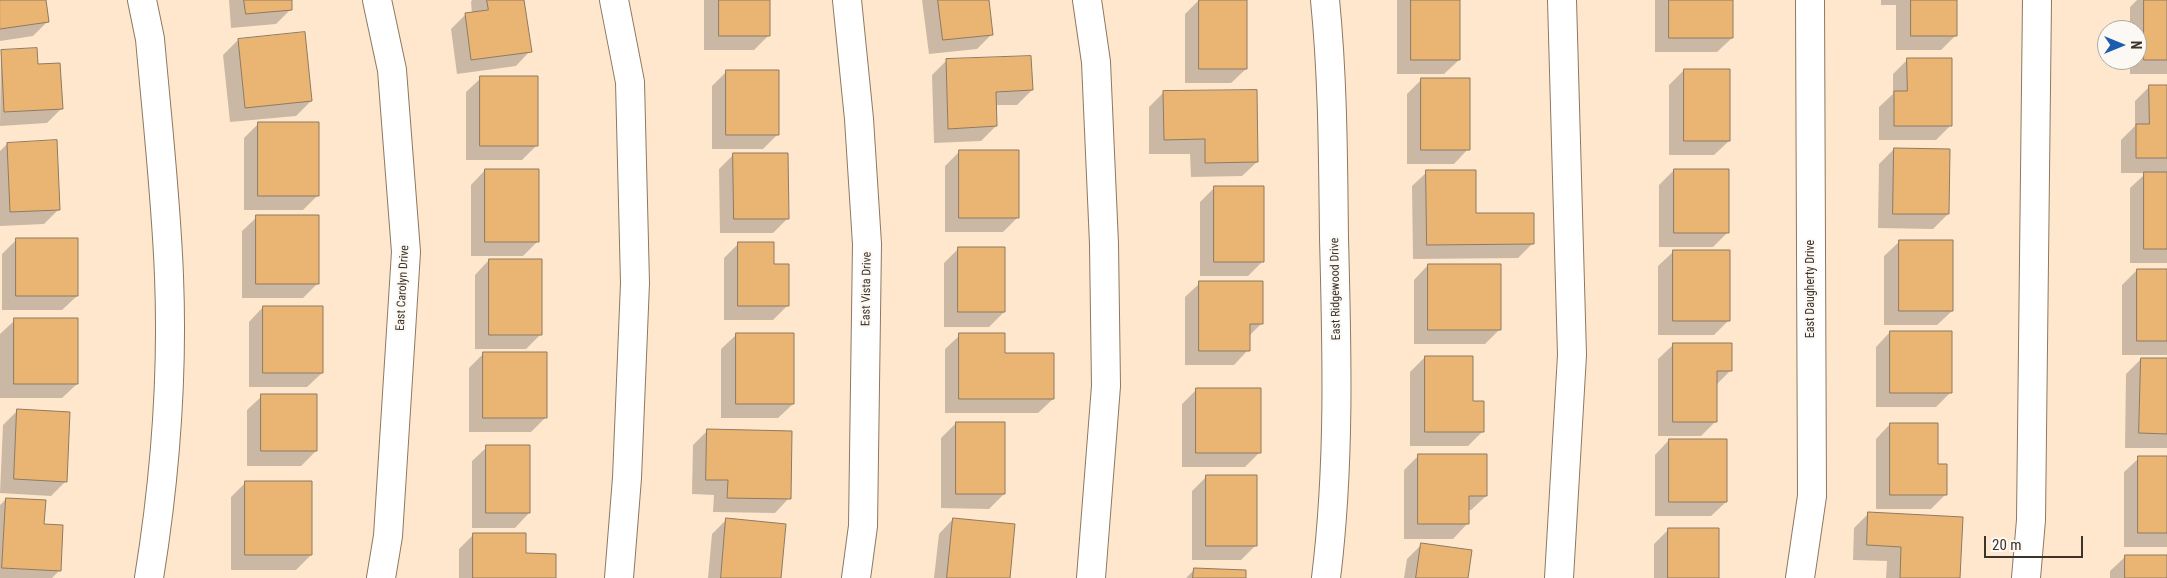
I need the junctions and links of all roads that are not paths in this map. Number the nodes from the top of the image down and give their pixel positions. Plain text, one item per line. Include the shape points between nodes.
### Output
1 (142, 0) edge
2 (377, 0) edge
3 (614, 0) edge
4 (846, 0) edge
5 (1087, 0) edge
6 (1325, 0) edge
7 (1562, 0) edge
8 (1810, 0) edge
9 (2037, 0) edge
10 (149, 578) edge
11 (381, 578) edge
12 (619, 578) edge
13 (856, 578) edge
14 (1091, 578) edge
15 (1326, 578) edge
16 (1559, 578) edge
17 (1800, 578) edge
18 (2026, 578) edge

1 - 10 street via 150,39 169,276 169,356 162,487
2 - 11 street, East Carolyn Drive via 392,70 406,252 388,536
3 - 12 street via 630,82 635,283 627,478
4 - 13 street, East Vista Drive via 859,119 867,244 864,526
5 - 14 street via 1096,81 1104,244 1106,386
6 - 15 street, East Ridgewood Drive via 1330,56 1337,346 1333,521
7 - 16 street via 1572,355
8 - 17 street, East Daugherty Drive via 1812,496
9 - 18 street via 2031,520

